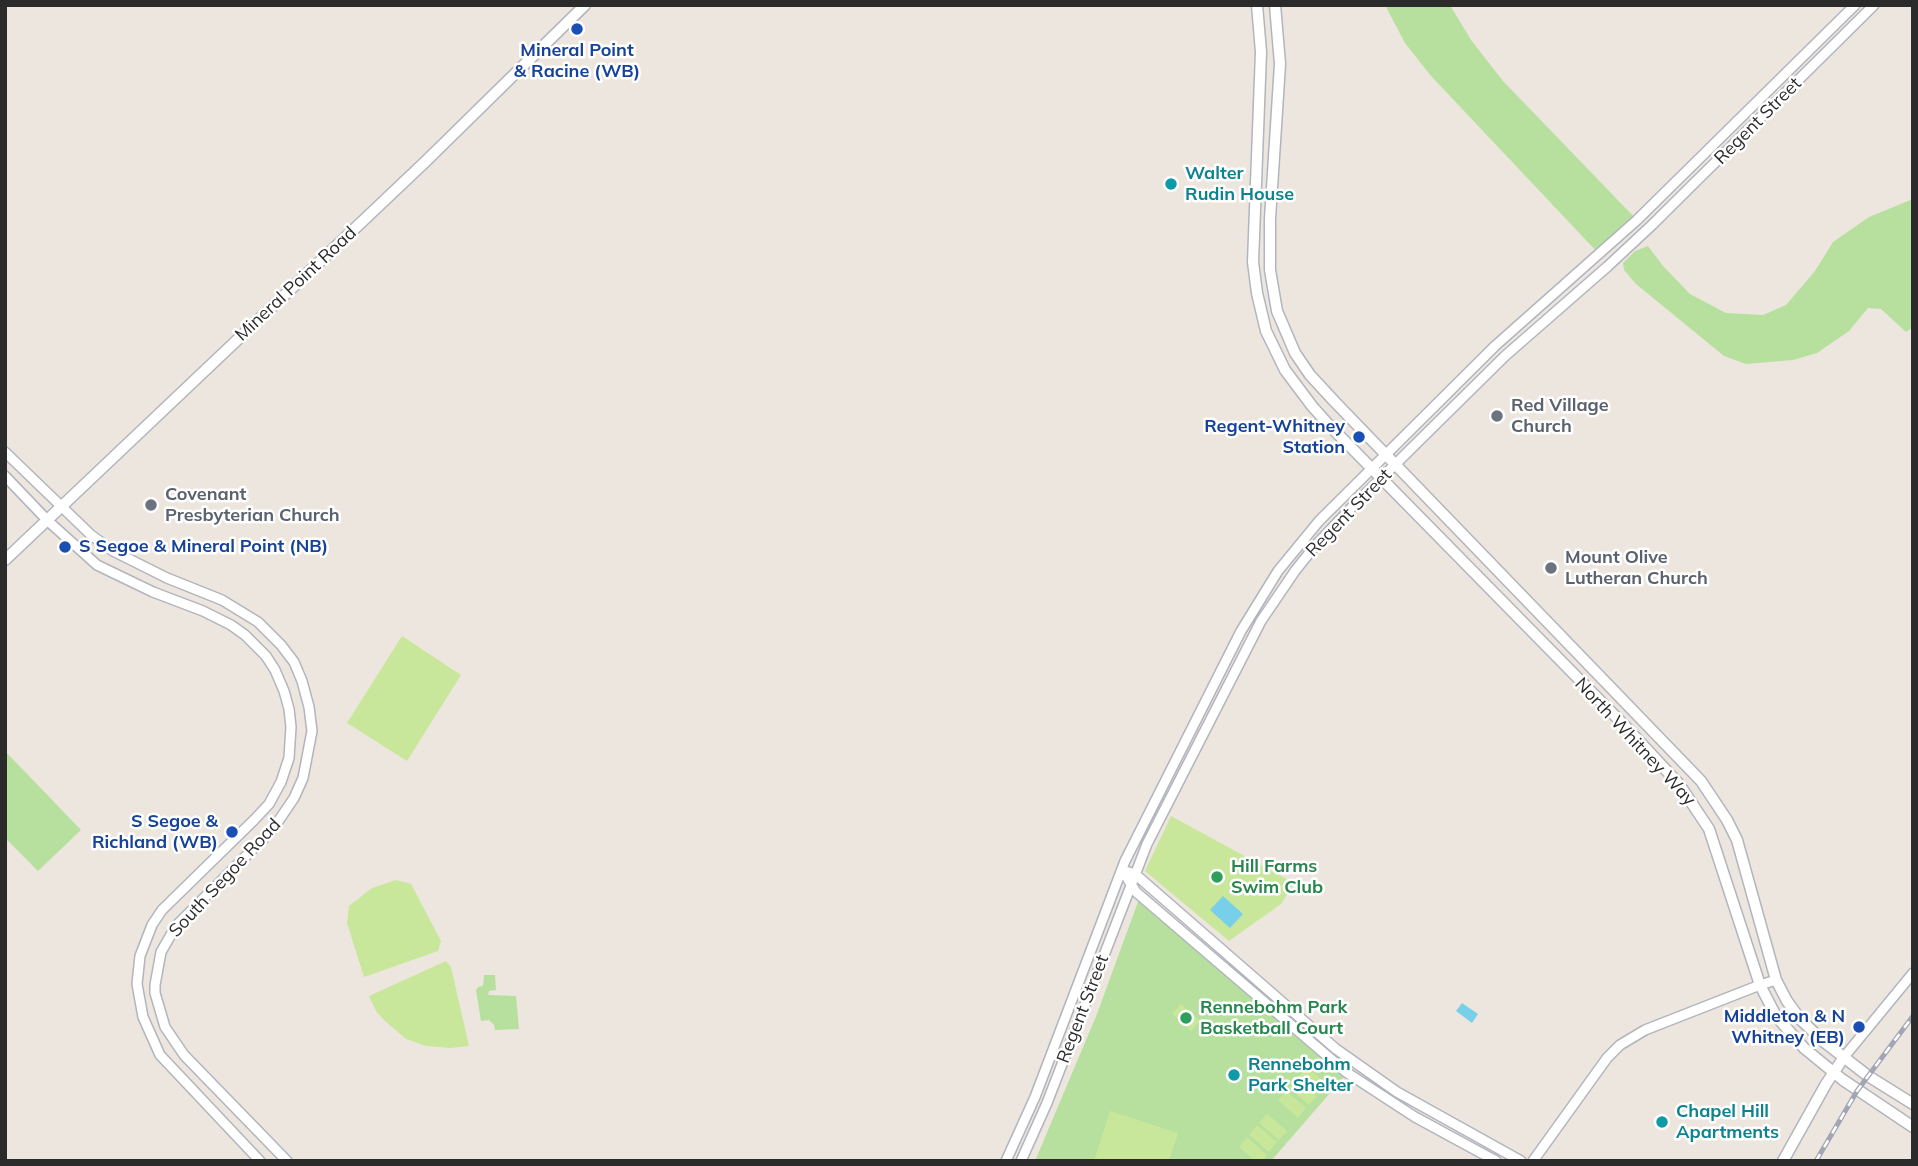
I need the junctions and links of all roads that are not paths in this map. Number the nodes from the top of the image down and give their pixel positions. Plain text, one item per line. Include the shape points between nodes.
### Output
1 (585, 5) edge
2 (1257, 5) edge
3 (1275, 5) edge
4 (1855, 5) edge
5 (1874, 5) edge
6 (5, 452) edge
7 (1387, 455) junction
8 (1396, 464) junction
9 (1373, 468) junction
10 (5, 476) edge
11 (1383, 478) junction
12 (62, 507) junction
13 (48, 520) junction
14 (5, 560) edge
15 (1122, 870) junction
16 (1135, 874) junction
17 (1131, 886) junction
18 (1913, 973) edge
19 (1776, 981) junction
20 (1760, 985) junction
21 (1844, 1057) junction
22 (1050, 1058) junction
23 (1062, 1063) junction
24 (1833, 1072) junction
25 (1913, 1104) edge
26 (1913, 1128) edge
27 (260, 1161) edge
28 (287, 1161) edge
29 (1006, 1161) edge
30 (1021, 1161) edge
31 (1496, 1161) edge
32 (1521, 1161) edge
33 (1532, 1161) edge
34 (1783, 1161) edge

1 - 12 main road, Mineral Point Road
2 - 9 main road, North Whitney Way via 1261,52 1253,262 1266,331 1285,370 1311,406
3 - 7 main road, North Whitney Way via 1280,64 1270,260 1277,311 1310,375
4 - 7 street, Regent Street via 1637,220 1495,346
5 - 8 street, Regent Street via 1608,267 1504,356
6 - 12 street, South Segoe Road
7 - 8 main road, North Whitney Way
7 - 9 street, Regent Street
8 - 11 street, Regent Street
8 - 19 main road, North Whitney Way via 1701,781 1737,840
9 - 11 main road, North Whitney Way
9 - 15 street, Regent Street via 1299,544 1261,596
10 - 13 street, South Segoe Road
11 - 16 street, Regent Street via 1314,547 1261,621
11 - 20 main road, North Whitney Way via 1646,748 1696,807 1726,873
12 - 13 main road, Mineral Point Road
12 - 28 street, South Segoe Road via 113,551 222,600 258,622 288,654 306,693 312,731 303,778 294,798 272,829 176,926 161,952 155,985 164,1027 179,1047
13 - 14 main road, Mineral Point Road
13 - 27 street, South Segoe Road via 97,565 231,625 266,656 284,691 291,727 289,758 281,782 269,804 162,910 143,947 137,984 143,1017 160,1055
15 - 16 street
15 - 17 street
15 - 22 street, Regent Street
16 - 17 street, Regent Street
16 - 32 street via 1335,1049
17 - 23 street, Regent Street
17 - 31 street via 1346,1072
18 - 21 street
19 - 20 street
19 - 21 main road, North Whitney Way via 1800,1019
20 - 24 main road, North Whitney Way via 1786,1029
20 - 33 street via 1645,1030 1620,1045
21 - 24 main road
21 - 25 main road, North Whitney Way
22 - 23 street
22 - 29 street, Regent Street
23 - 30 street, Regent Street
24 - 26 main road, North Whitney Way
24 - 34 main road

